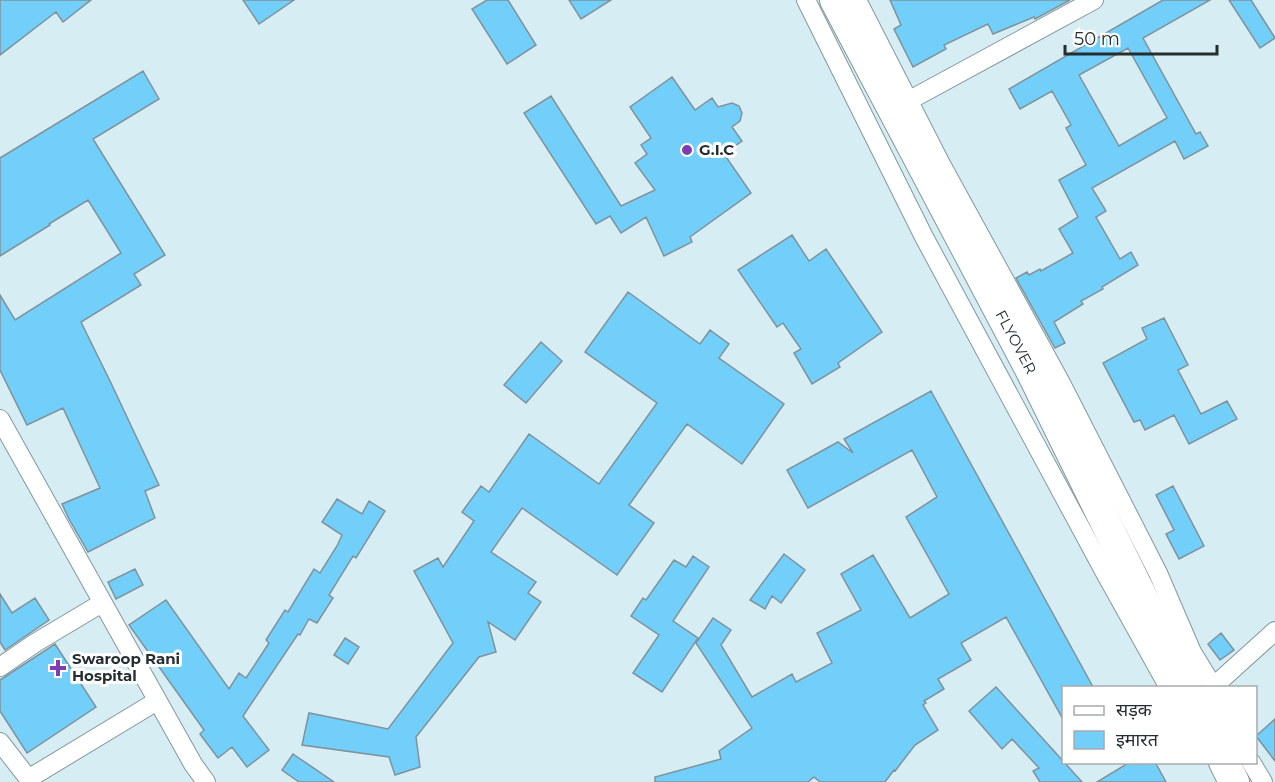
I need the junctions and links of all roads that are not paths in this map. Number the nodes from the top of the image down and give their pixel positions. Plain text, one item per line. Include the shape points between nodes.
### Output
1 (806, 0) edge
2 (835, 0) edge
3 (857, 0) edge
4 (1094, 0) edge
5 (908, 101) junction
6 (0, 419) edge
7 (102, 603) junction
8 (1275, 632) edge
9 (0, 667) edge
10 (1168, 686) edge
11 (1187, 686) edge
12 (1213, 686) edge
13 (1215, 686) edge
14 (158, 701) junction
15 (0, 742) edge
16 (1211, 764) edge
17 (1225, 764) edge
18 (1252, 764) edge
19 (30, 781) edge
20 (206, 782) edge
21 (1221, 782) edge
22 (1234, 782) edge
23 (1263, 782) edge

1 - 10 street via 929,248
2 - 11 main road, FLYOVER via 1030,369
3 - 5 street
4 - 5 street
5 - 12 street via 1061,383 1158,573 1192,652
6 - 7 street
7 - 9 street
7 - 14 street
8 - 13 street
14 - 19 street
14 - 20 street
15 - 19 street
16 - 21 street
17 - 22 main road
18 - 23 street

